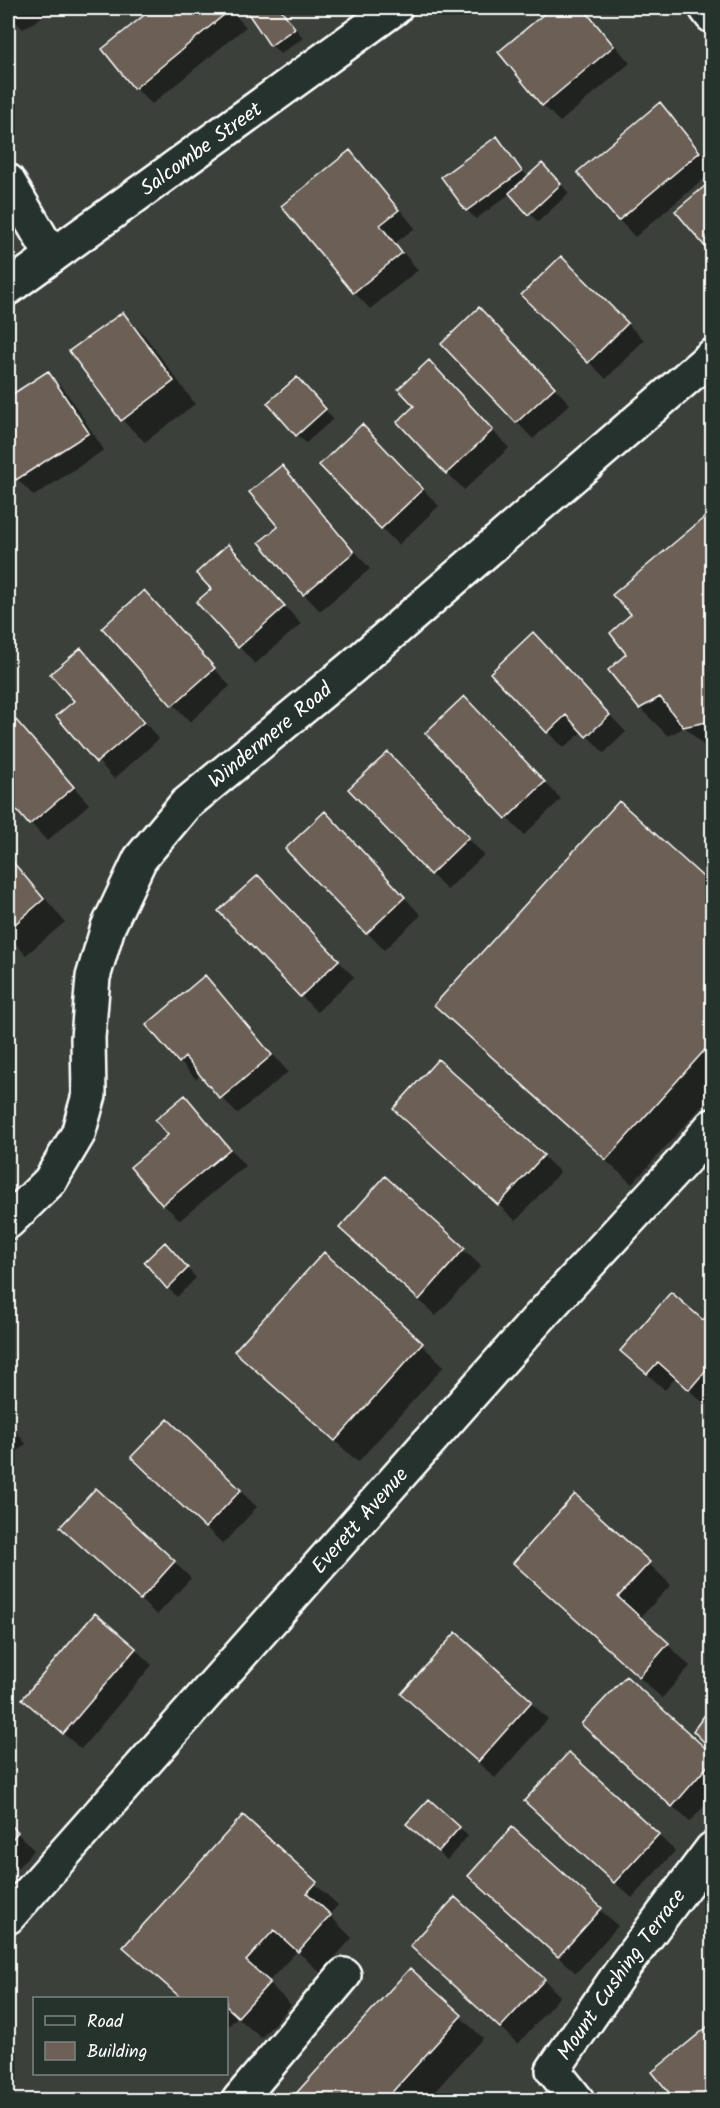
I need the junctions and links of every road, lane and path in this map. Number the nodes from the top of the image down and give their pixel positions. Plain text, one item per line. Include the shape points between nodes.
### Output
1 (395, 8) edge
2 (706, 8) edge
3 (712, 16) edge
4 (8, 181) edge
5 (52, 256) junction
6 (8, 288) edge
7 (712, 357) edge
8 (712, 1126) edge
9 (8, 1222) edge
10 (712, 1849) edge
11 (8, 1917) edge
12 (344, 1975) dead end
13 (240, 2100) edge
14 (577, 2100) edge

1 - 5 street, Salcombe Street
2 - 3 street
4 - 5 street
5 - 6 street, Salcombe Street
7 - 9 street, Windermere Road via 351,668 185,805 140,859 108,927 93,977 89,1095 78,1134 50,1181
8 - 11 street, Everett Avenue
10 - 14 street, Mount Cushing Terrace via 553,2070
12 - 13 street

